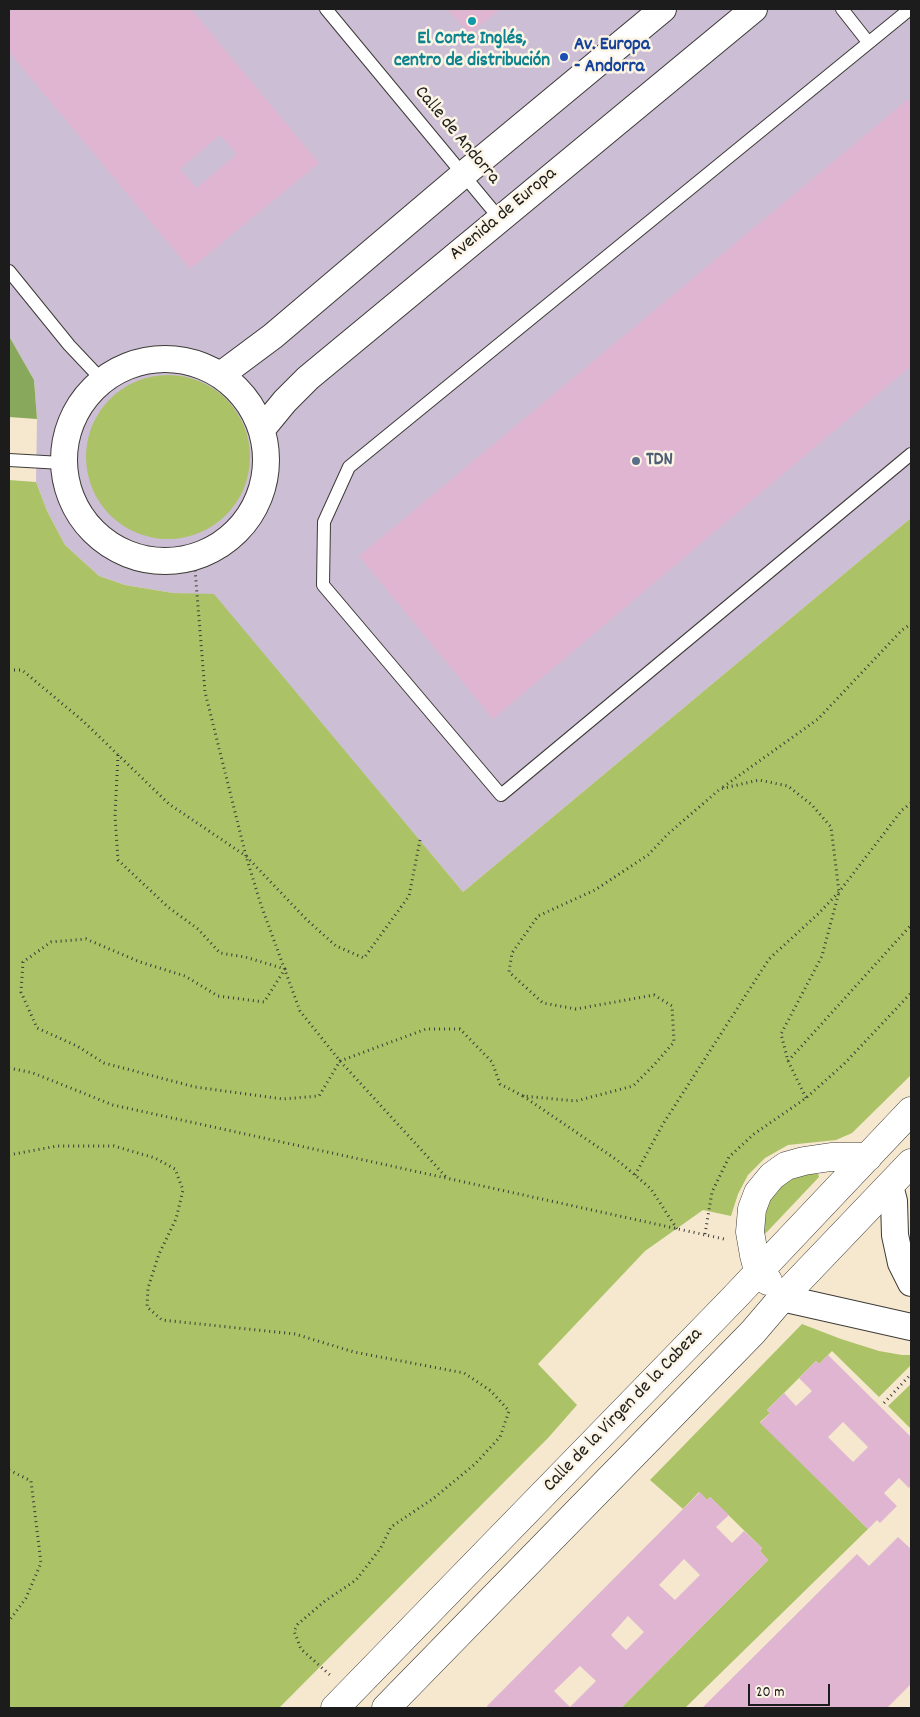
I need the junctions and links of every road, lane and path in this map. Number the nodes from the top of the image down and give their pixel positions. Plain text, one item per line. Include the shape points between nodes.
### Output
1 (326, 9) edge
2 (663, 9) edge
3 (754, 9) edge
4 (842, 9) edge
5 (910, 9) edge
6 (868, 42) junction
7 (464, 174) junction
8 (500, 219) junction
9 (9, 271) edge
10 (222, 374) junction
11 (102, 380) junction
12 (262, 430) junction
13 (911, 454) edge
14 (9, 460) edge
15 (62, 463) junction
16 (194, 557) junction
17 (911, 624) edge
18 (9, 670) edge
19 (118, 755) junction
20 (720, 789) junction
21 (911, 803) edge
22 (420, 840) dead end
23 (246, 856) junction
24 (839, 892) junction
25 (911, 924) edge
26 (285, 970) junction
27 (911, 993) edge
28 (340, 1061) junction
29 (788, 1061) junction
30 (9, 1068) edge
31 (523, 1096) junction
32 (806, 1098) junction
33 (911, 1111) edge
34 (9, 1155) edge
35 (868, 1157) junction
36 (911, 1163) edge
37 (635, 1175) junction
38 (447, 1178) junction
39 (890, 1186) junction
40 (677, 1228) junction
41 (705, 1234) junction
42 (728, 1240) dead end
43 (758, 1270) junction
44 (911, 1284) edge
45 (782, 1298) junction
46 (911, 1327) edge
47 (911, 1374) edge
48 (884, 1403) dead end
49 (9, 1470) edge
50 (9, 1621) edge
51 (326, 1671) dead end
52 (335, 1708) edge
53 (386, 1708) edge

1 - 7 lane, Calle de Andorra
2 - 7 street
3 - 8 street, Avenida de Europa
4 - 6 lane
5 - 6 lane
6 - 13 lane via 349,467 324,522 324,585 501,795
7 - 8 lane, Calle de Andorra
7 - 10 street via 273,336
8 - 12 street, Avenida de Europa via 308,378
9 - 11 lane
10 - 11 street via 189,362 159,359 129,365
10 - 12 street via 245,397
11 - 15 street via 80,402 66,431
12 - 16 street via 267,468 256,505 233,536
14 - 15 lane
15 - 16 street via 71,501 92,533 124,554 162,562
16 - 23 path via 205,692
17 - 20 path via 818,718
18 - 19 path via 22,670
19 - 23 path via 169,804
19 - 26 path via 115,816 118,860 220,952
20 - 24 path via 760,780 788,786 812,805 831,827
20 - 31 path via 648,855 595,890 538,916 512,952 509,972 543,1003 576,1009 654,996 672,1006 674,1042 632,1086 576,1101
21 - 24 path via 902,810
22 - 23 path via 410,896 364,958 336,946
23 - 26 path
24 - 29 path via 822,956 781,1034
24 - 37 path via 769,959 663,1124
25 - 29 path
26 - 28 path via 300,1011
26 - 28 path via 264,1002 218,996 185,976 140,962 86,939 51,942 23,962 21,992 37,1028 77,1046 104,1063 195,1087 283,1099 319,1096
27 - 32 path via 844,1064
28 - 31 path via 426,1029 460,1028 492,1062 500,1084
28 - 38 path
29 - 32 path
30 - 38 path via 33,1073 113,1105
31 - 37 path
32 - 41 path via 754,1134 729,1157 712,1192
33 - 35 main road, Calle de la Virgen de la Cabeza
34 - 51 path via 57,1146 114,1146 155,1158 175,1169 183,1190 176,1219 159,1254 148,1288 147,1308 162,1320 295,1334 354,1352 464,1373 491,1391 509,1411 500,1437 475,1464 434,1498 391,1527 380,1549 356,1580 324,1601 298,1624 294,1631 300,1649
35 - 43 main road, Calle de la Virgen de la Cabeza
35 - 43 main road via 804,1161 786,1166 772,1176 758,1193 752,1209 750,1232
36 - 39 main road, Calle de la Virgen de la Cabeza
37 - 40 path via 651,1189
38 - 40 path
39 - 44 street via 901,1263
39 - 45 main road, Calle de la Virgen de la Cabeza
40 - 41 path
41 - 42 path
43 - 45 main road
43 - 52 main road, Calle de la Virgen de la Cabeza
45 - 46 street
45 - 53 main road, Calle de la Virgen de la Cabeza
47 - 48 path
49 - 50 path via 31,1481 41,1563 26,1598

